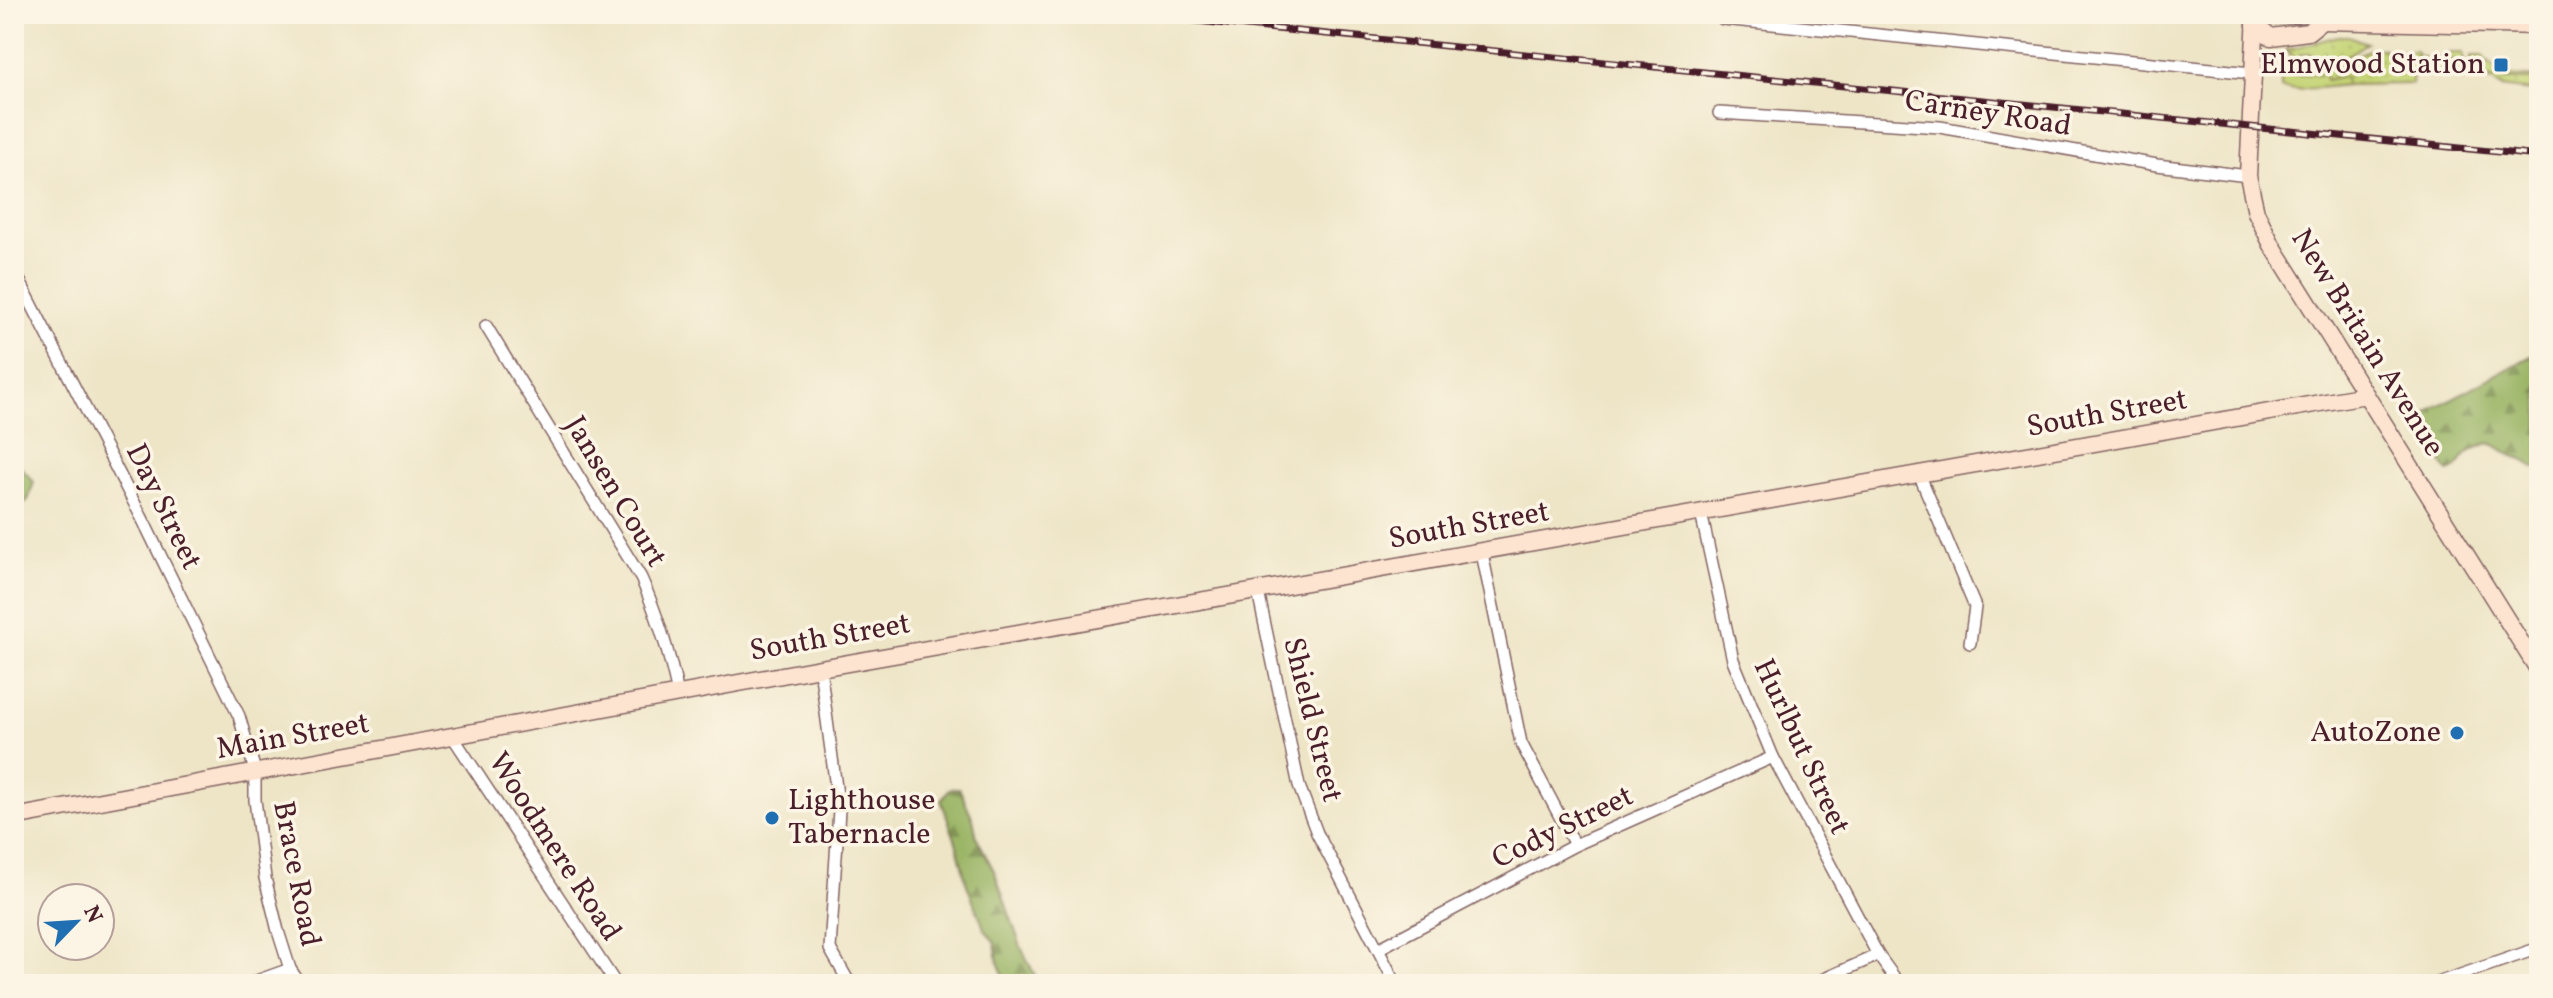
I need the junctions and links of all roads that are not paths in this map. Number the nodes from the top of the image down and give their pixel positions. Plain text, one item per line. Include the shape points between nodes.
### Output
1 (2304, 14) edge
2 (1723, 19) dead end
3 (2255, 20) edge
4 (2322, 21) junction
5 (2539, 26) edge
6 (2251, 73) junction
7 (1719, 113) dead end
8 (2248, 176) junction
9 (14, 270) edge
10 (486, 326) dead end
11 (2366, 395) junction
12 (1920, 476) junction
13 (1701, 513) junction
14 (1482, 553) junction
15 (1258, 592) junction
16 (1970, 643) dead end
17 (820, 668) junction
18 (2539, 671) edge
19 (678, 694) junction
20 (581, 711) joint
21 (453, 737) junction
22 (1773, 757) junction
23 (255, 771) junction
24 (14, 817) edge
25 (1575, 845) junction
26 (2539, 948) edge
27 (1378, 949) junction
28 (1878, 955) junction
29 (290, 969) junction
30 (248, 984) edge
31 (300, 984) edge
32 (616, 984) edge
33 (850, 984) edge
34 (1396, 984) edge
35 (1813, 984) edge
36 (1899, 984) edge
37 (2434, 984) edge

1 - 3 street
1 - 4 street
2 - 6 street
3 - 4 street via 2271,37 2308,32
3 - 6 street, New Britain Avenue
4 - 5 street
6 - 8 street, New Britain Avenue
7 - 8 street, Carney Road via 1940,127
8 - 11 street, New Britain Avenue via 2256,212 2272,245
9 - 23 street, Day Street via 232,702
10 - 19 street, Jansen Court via 641,578 666,640
11 - 12 street, South Street
11 - 18 street, New Britain Avenue
12 - 13 street, South Street
12 - 16 street via 1975,607
13 - 14 street, South Street
13 - 22 street, Hurlbut Street via 1729,649
14 - 15 street, South Street
14 - 25 street via 1521,743
15 - 17 street, South Street
15 - 27 street, Shield Street via 1299,786 1317,833
17 - 19 street, South Street
17 - 33 street via 839,810 830,949
19 - 20 street, South Street
20 - 21 street, Main Street
21 - 23 street, Main Street
21 - 32 street, Woodmere Road
22 - 25 street, Cody Street
22 - 28 street, Hurlbut Street
23 - 24 street, Main Street
23 - 29 street, Brace Road via 265,878
25 - 27 street, Cody Street
26 - 37 street
27 - 34 street, Shield Street
28 - 35 street
28 - 36 street, Hurlbut Street
29 - 30 street
29 - 31 street, Brace Road

